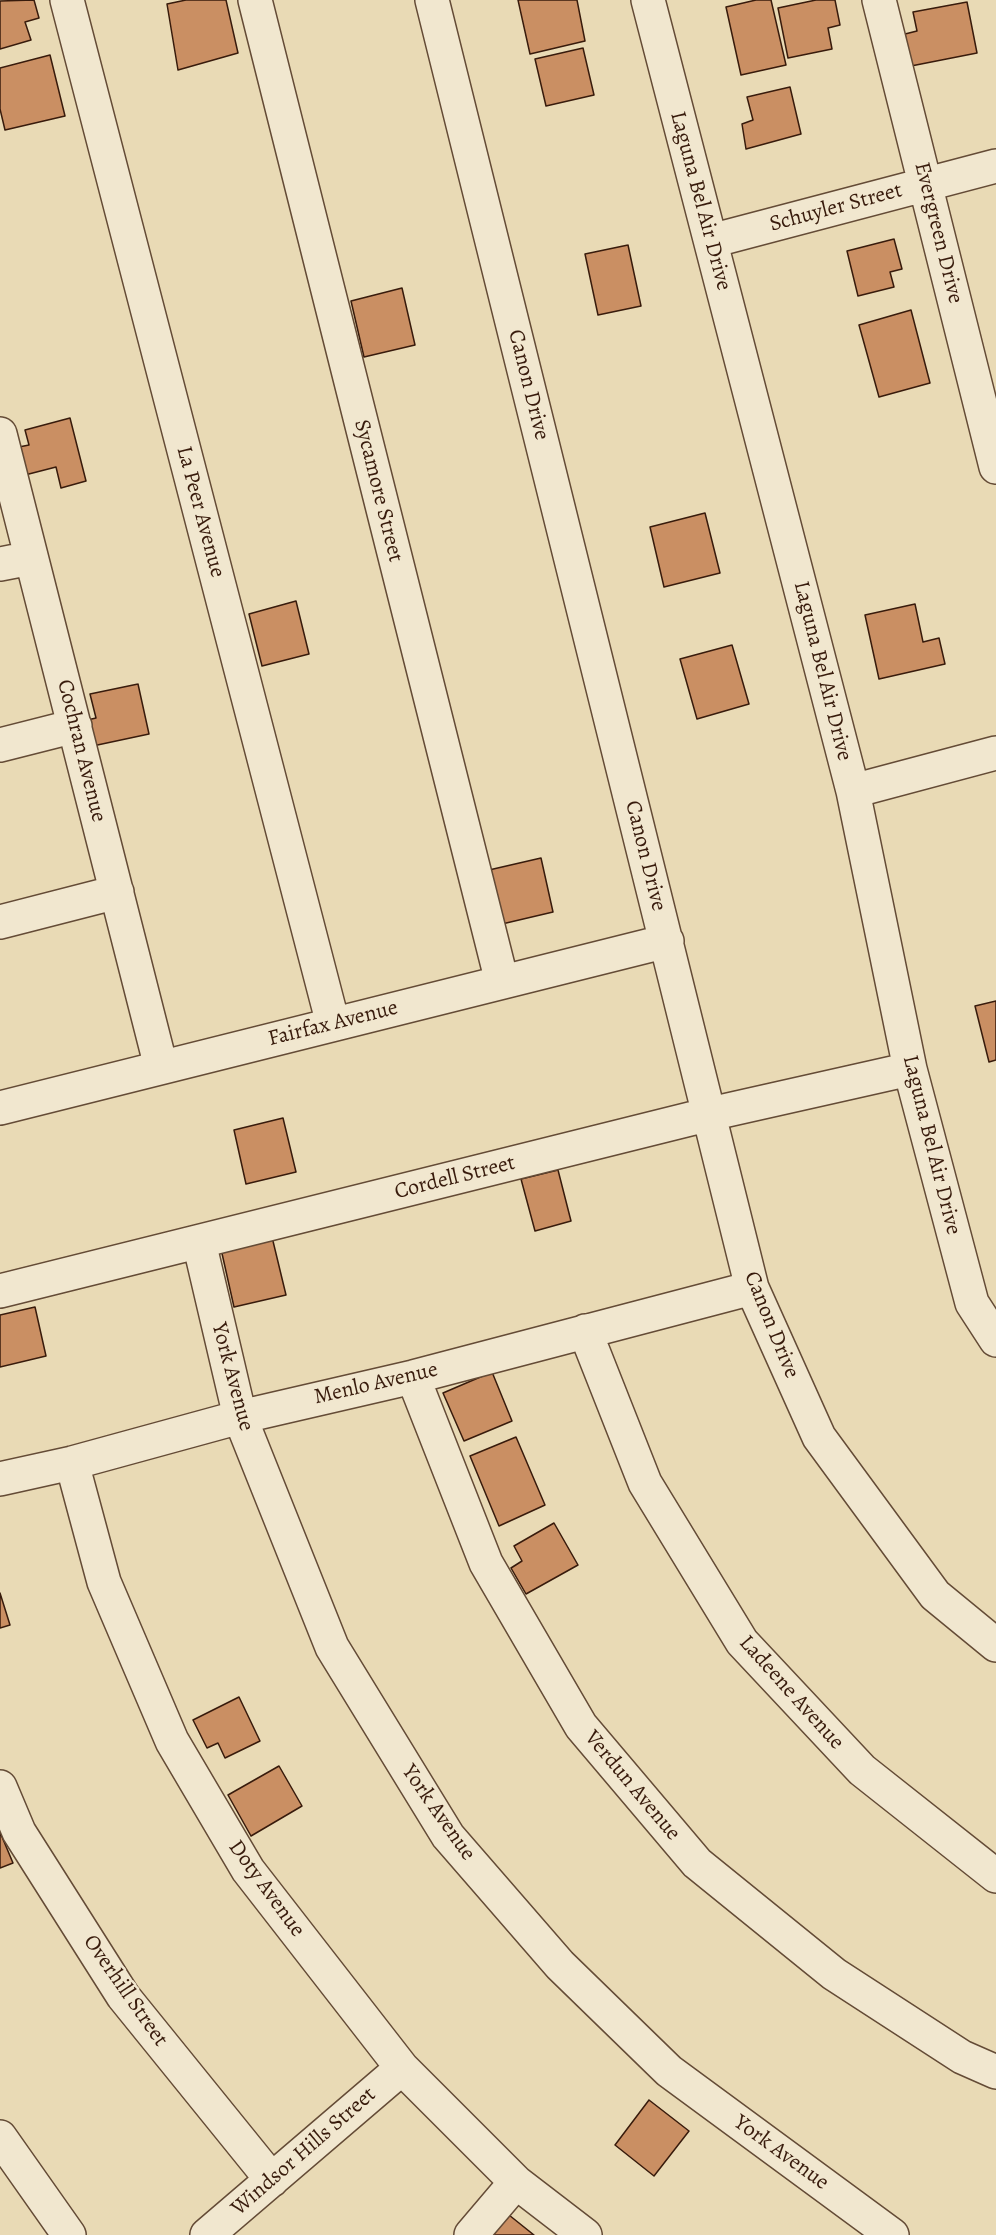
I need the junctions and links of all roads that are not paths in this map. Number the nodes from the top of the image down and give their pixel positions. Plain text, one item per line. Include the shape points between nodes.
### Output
1 (67, 0) edge
2 (255, 0) edge
3 (432, 0) edge
4 (648, 0) edge
5 (880, 0) edge
6 (996, 166) edge
7 (926, 185) junction
8 (711, 241) junction
9 (982, 352) edge
10 (0, 434) edge
11 (996, 467) edge
12 (32, 558) junction
13 (0, 564) edge
14 (75, 726) junction
15 (0, 745) edge
16 (996, 753) edge
17 (853, 791) junction
18 (117, 892) junction
19 (0, 922) edge
20 (667, 941) junction
21 (502, 982) junction
22 (333, 1024) junction
23 (161, 1067) junction
24 (910, 1069) junction
25 (0, 1108) edge
26 (710, 1114) junction
27 (199, 1242) junction
28 (752, 1288) junction
29 (0, 1291) edge
30 (585, 1331) junction
31 (996, 1340) edge
32 (413, 1377) junction
33 (240, 1417) junction
34 (72, 1463) junction
35 (0, 1479) edge
36 (996, 1645) edge
37 (0, 1787) edge
38 (996, 1876) edge
39 (402, 2068) junction
40 (996, 2072) edge
41 (0, 2137) edge
42 (272, 2180) junction
43 (516, 2182) junction
44 (69, 2235) edge
45 (207, 2235) edge
46 (471, 2235) edge
47 (585, 2235) edge
48 (892, 2235) edge

1 - 22 street, La Peer Avenue
2 - 21 street, Sycamore Street
3 - 20 street, Canon Drive
4 - 8 street, Laguna Bel Air Drive
5 - 7 street, Evergreen Drive
6 - 7 street, Schuyler Street
7 - 8 street, Schuyler Street
7 - 9 street, Evergreen Drive
8 - 17 street, Laguna Bel Air Drive
9 - 11 street, Evergreen Drive
10 - 12 street, Cochran Avenue
12 - 13 street
12 - 14 street, Cochran Avenue
14 - 15 street
14 - 18 street, Cochran Avenue
16 - 17 street
17 - 24 street, Laguna Bel Air Drive
18 - 19 street
18 - 23 street, Cochran Avenue
20 - 21 street, Fairfax Avenue
20 - 26 street, Canon Drive
21 - 22 street, Fairfax Avenue
22 - 23 street, Fairfax Avenue
23 - 25 street, Fairfax Avenue
24 - 26 street, Cordell Street
24 - 31 street, Laguna Bel Air Drive via 972,1303
26 - 27 street, Cordell Street
26 - 28 street, Canon Drive
27 - 29 street, Cordell Street
27 - 33 street, York Avenue
28 - 30 street, Menlo Avenue
28 - 36 street, Canon Drive via 819,1437 935,1595
30 - 32 street, Menlo Avenue
30 - 38 street, Ladeene Avenue via 645,1483 742,1642 862,1770
32 - 33 street, Menlo Avenue
32 - 40 street, Verdun Avenue via 486,1563 581,1725 604,1753 697,1863 834,1974 962,2057
33 - 34 street, Menlo Avenue
33 - 48 street, York Avenue via 332,1647 448,1836 560,1965 669,2071
34 - 35 street, Menlo Avenue
34 - 39 street, Doty Avenue via 104,1582 172,1741 248,1870
37 - 42 street, Overhill Street via 19,1832 123,1996
39 - 42 street, Windsor Hills Street
39 - 43 street, Doty Avenue
41 - 44 street
42 - 45 street, Windsor Hills Street
43 - 46 street
43 - 47 street, Doty Avenue

